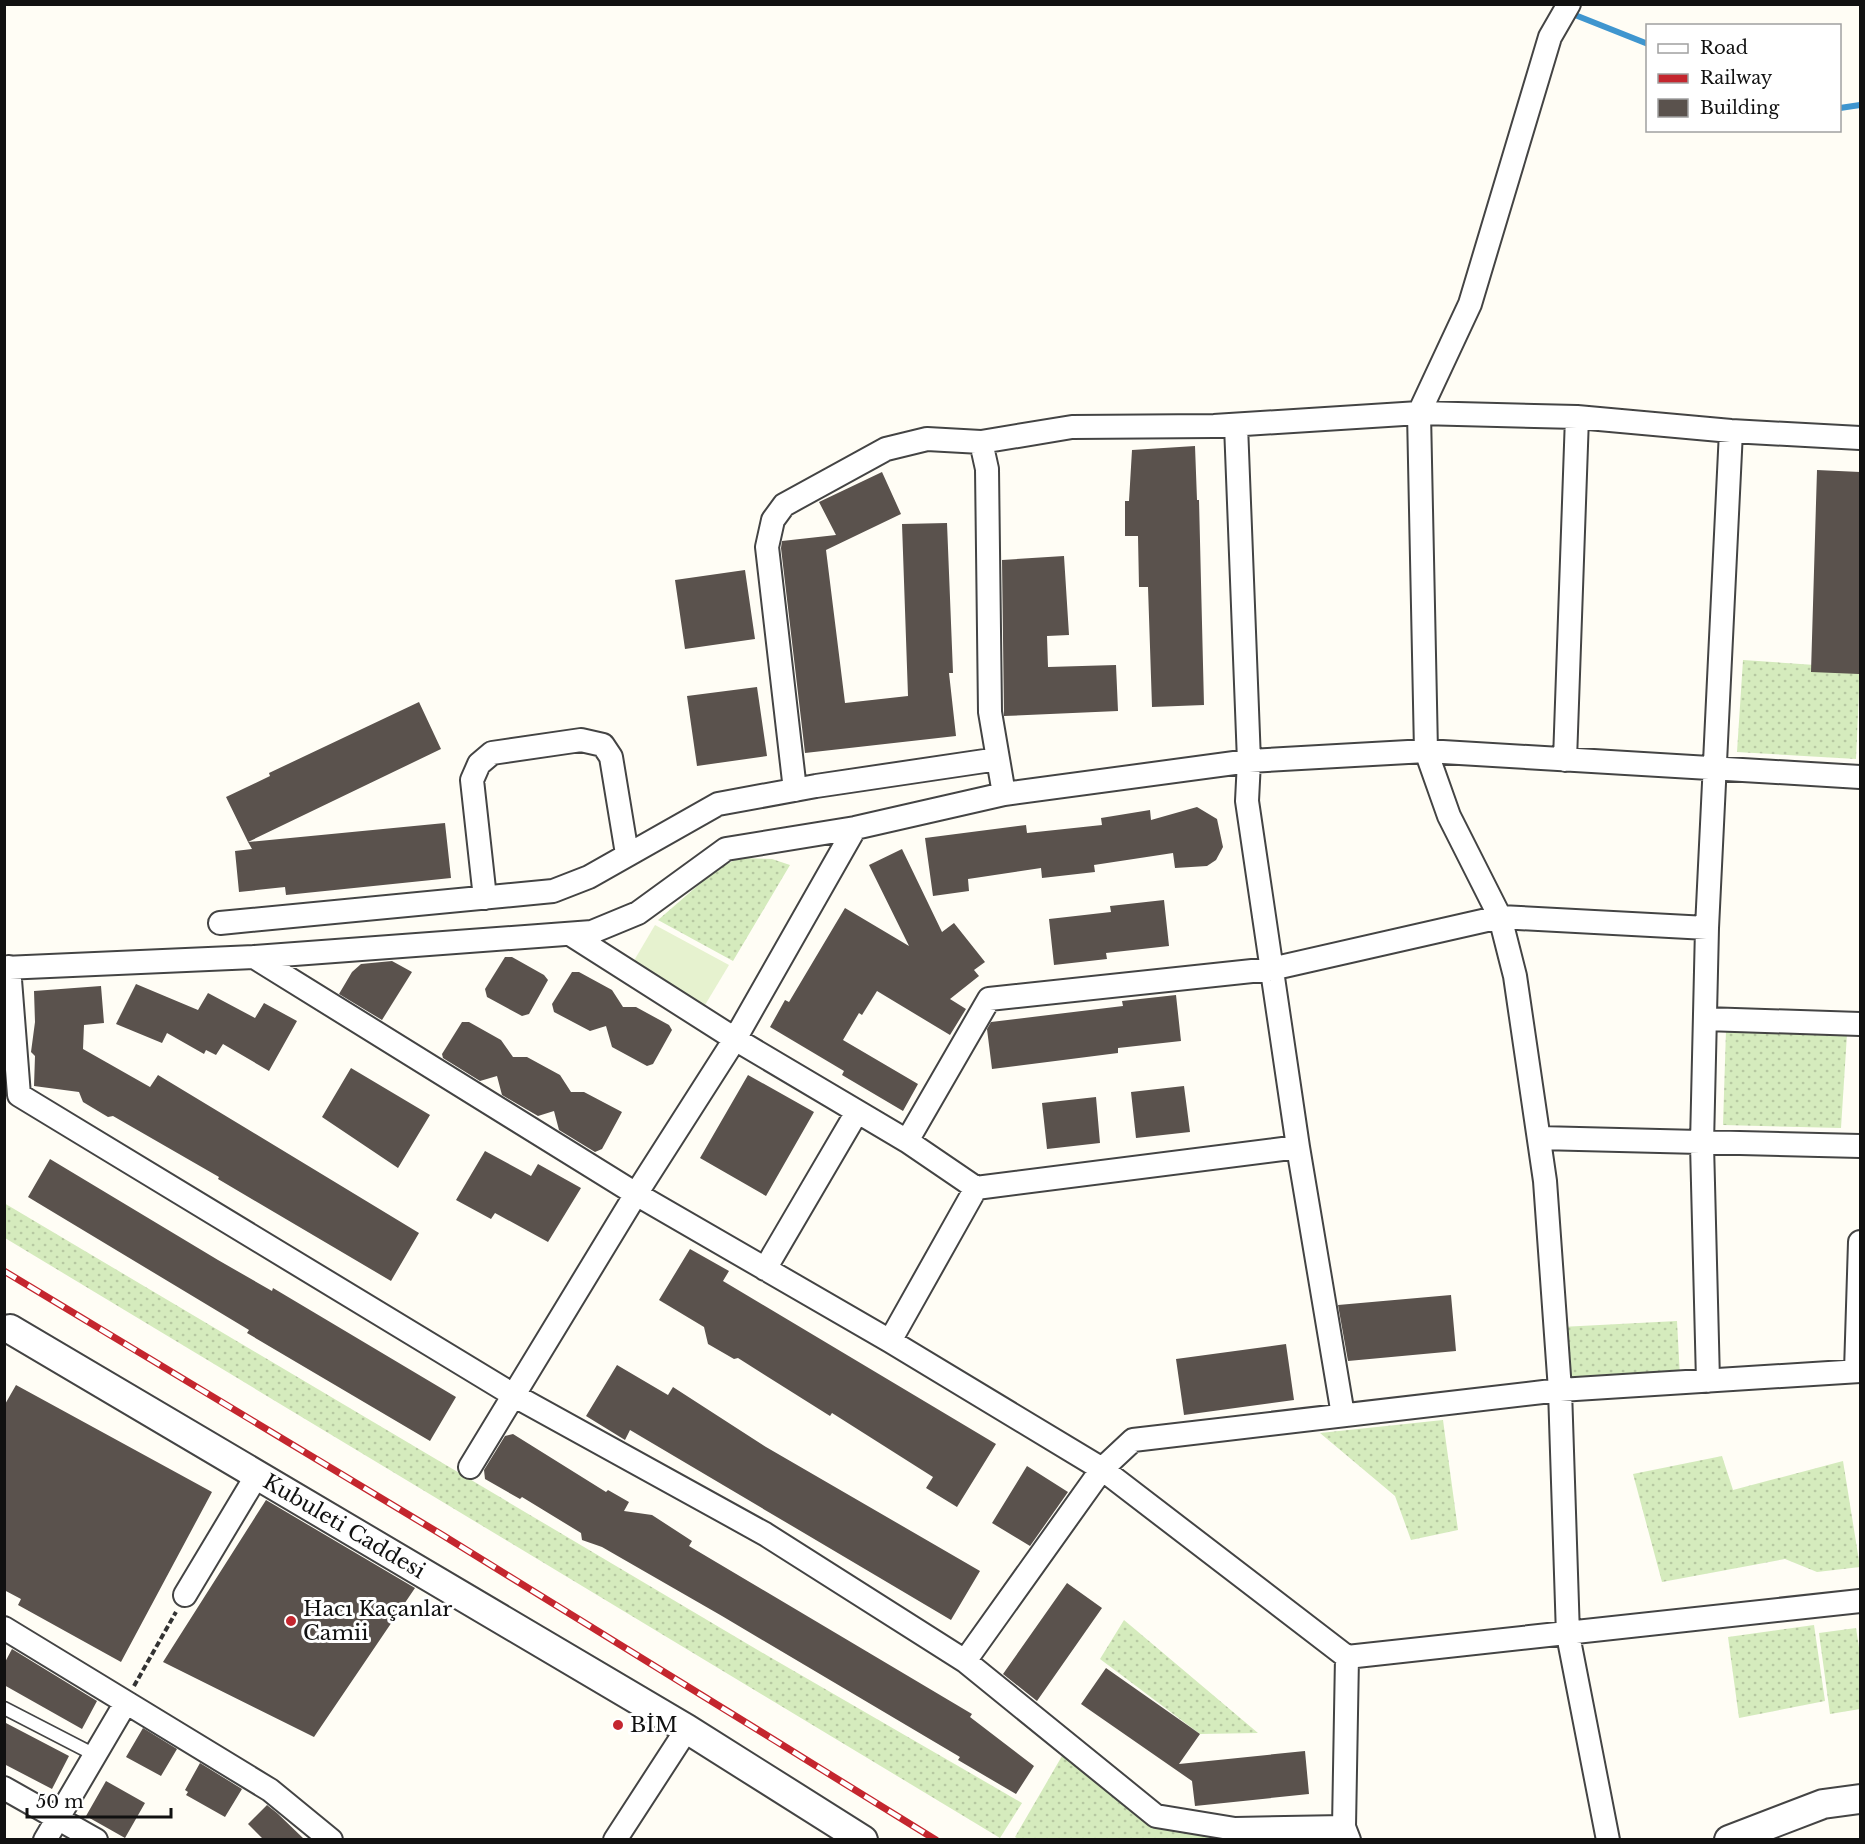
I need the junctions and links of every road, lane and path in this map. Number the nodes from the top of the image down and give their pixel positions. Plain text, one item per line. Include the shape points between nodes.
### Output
1 (1569, 4) edge
2 (1419, 413) junction
3 (1577, 417) junction
4 (1236, 425) junction
5 (1731, 431) junction
6 (1860, 438) edge
7 (981, 442) junction
8 (1426, 751) junction
9 (998, 759) junction
10 (1565, 760) junction
11 (1249, 762) junction
12 (1714, 770) junction
13 (1860, 777) edge
14 (795, 790) junction
15 (1004, 794) junction
16 (855, 828) junction
17 (627, 854) junction
18 (484, 898) junction
19 (1500, 917) junction
20 (220, 923) dead end
21 (1707, 928) junction
22 (570, 934) junction
23 (254, 957) junction
24 (7, 968) edge
25 (1271, 969) junction
26 (1705, 1019) junction
27 (1860, 1024) edge
28 (735, 1039) junction
29 (857, 1112) junction
30 (1539, 1138) junction
31 (907, 1141) junction
32 (1702, 1144) junction
33 (1860, 1146) edge
34 (1298, 1147) junction
35 (976, 1188) junction
36 (636, 1194) junction
37 (1860, 1242) edge
38 (765, 1269) junction
39 (6, 1329) edge
40 (890, 1341) junction
41 (1858, 1371) edge
42 (1708, 1381) junction
43 (1560, 1390) junction
44 (515, 1396) junction
45 (1343, 1415) junction
46 (470, 1467) dead end
47 (1102, 1469) junction
48 (257, 1475) junction
49 (185, 1595) joint
50 (1860, 1601) edge
51 (4, 1628) edge
52 (1568, 1635) junction
53 (1347, 1657) junction
54 (965, 1661) junction
55 (125, 1704) junction
56 (4, 1708) edge
57 (687, 1729) junction
58 (95, 1755) junction
59 (4, 1788) edge
60 (1860, 1799) edge
61 (59, 1818) junction
62 (1346, 1833) edge
63 (1238, 1834) edge
64 (45, 1839) edge
65 (96, 1839) edge
66 (331, 1839) edge
67 (615, 1839) edge
68 (863, 1839) edge
69 (1608, 1839) edge
70 (1728, 1839) edge

1 - 2 street via 1550,37 1470,304
2 - 3 street
2 - 4 street
2 - 8 street
3 - 5 street
3 - 10 street
4 - 7 street via 1072,427
4 - 11 street
5 - 6 street
5 - 12 street
7 - 9 street via 987,469 990,712
7 - 14 street via 927,439 885,449 784,505 773,520 767,547
8 - 10 street
8 - 11 street
8 - 19 street via 1449,816
9 - 14 street
9 - 15 street
10 - 12 street
11 - 15 street
11 - 25 street via 1247,801
12 - 13 street
12 - 21 street
14 - 17 street via 718,804
15 - 16 street
16 - 22 street via 726,849 638,913 592,932
16 - 28 street
17 - 18 street via 589,877 553,891
17 - 18 street via 610,757 603,745 581,740 492,753 479,764 472,780
18 - 20 street
19 - 21 street
19 - 25 street
19 - 30 street via 1515,976
21 - 26 street
22 - 23 street
22 - 28 street
23 - 24 street
23 - 36 street
24 - 44 street via 19,1095
25 - 31 street via 989,999
25 - 34 street
26 - 27 street
26 - 32 street
28 - 29 street
28 - 36 street
29 - 31 street
29 - 38 street
30 - 32 street
30 - 43 street
31 - 35 street
32 - 33 street
32 - 42 street
34 - 35 street
34 - 45 street
35 - 40 street
36 - 38 street
36 - 44 street
37 - 41 street
38 - 40 street
39 - 48 street, Kubuleti Caddesi
40 - 47 street
41 - 42 street
42 - 43 street
43 - 45 street
43 - 52 street
44 - 46 street
44 - 54 street via 765,1534
45 - 47 street via 1133,1440
47 - 53 street
47 - 54 street
48 - 49 street
48 - 57 street, Kubuleti Caddesi
49 - 55 path
50 - 52 street
51 - 55 street
52 - 53 street
52 - 69 street
53 - 62 street
54 - 63 street via 1156,1816
55 - 58 street
55 - 66 street via 270,1790
56 - 58 lane
57 - 67 street
57 - 68 street, Kubuleti Caddesi
58 - 61 street
59 - 61 street
60 - 70 street via 1823,1804
61 - 64 street
61 - 65 street
62 - 63 street

